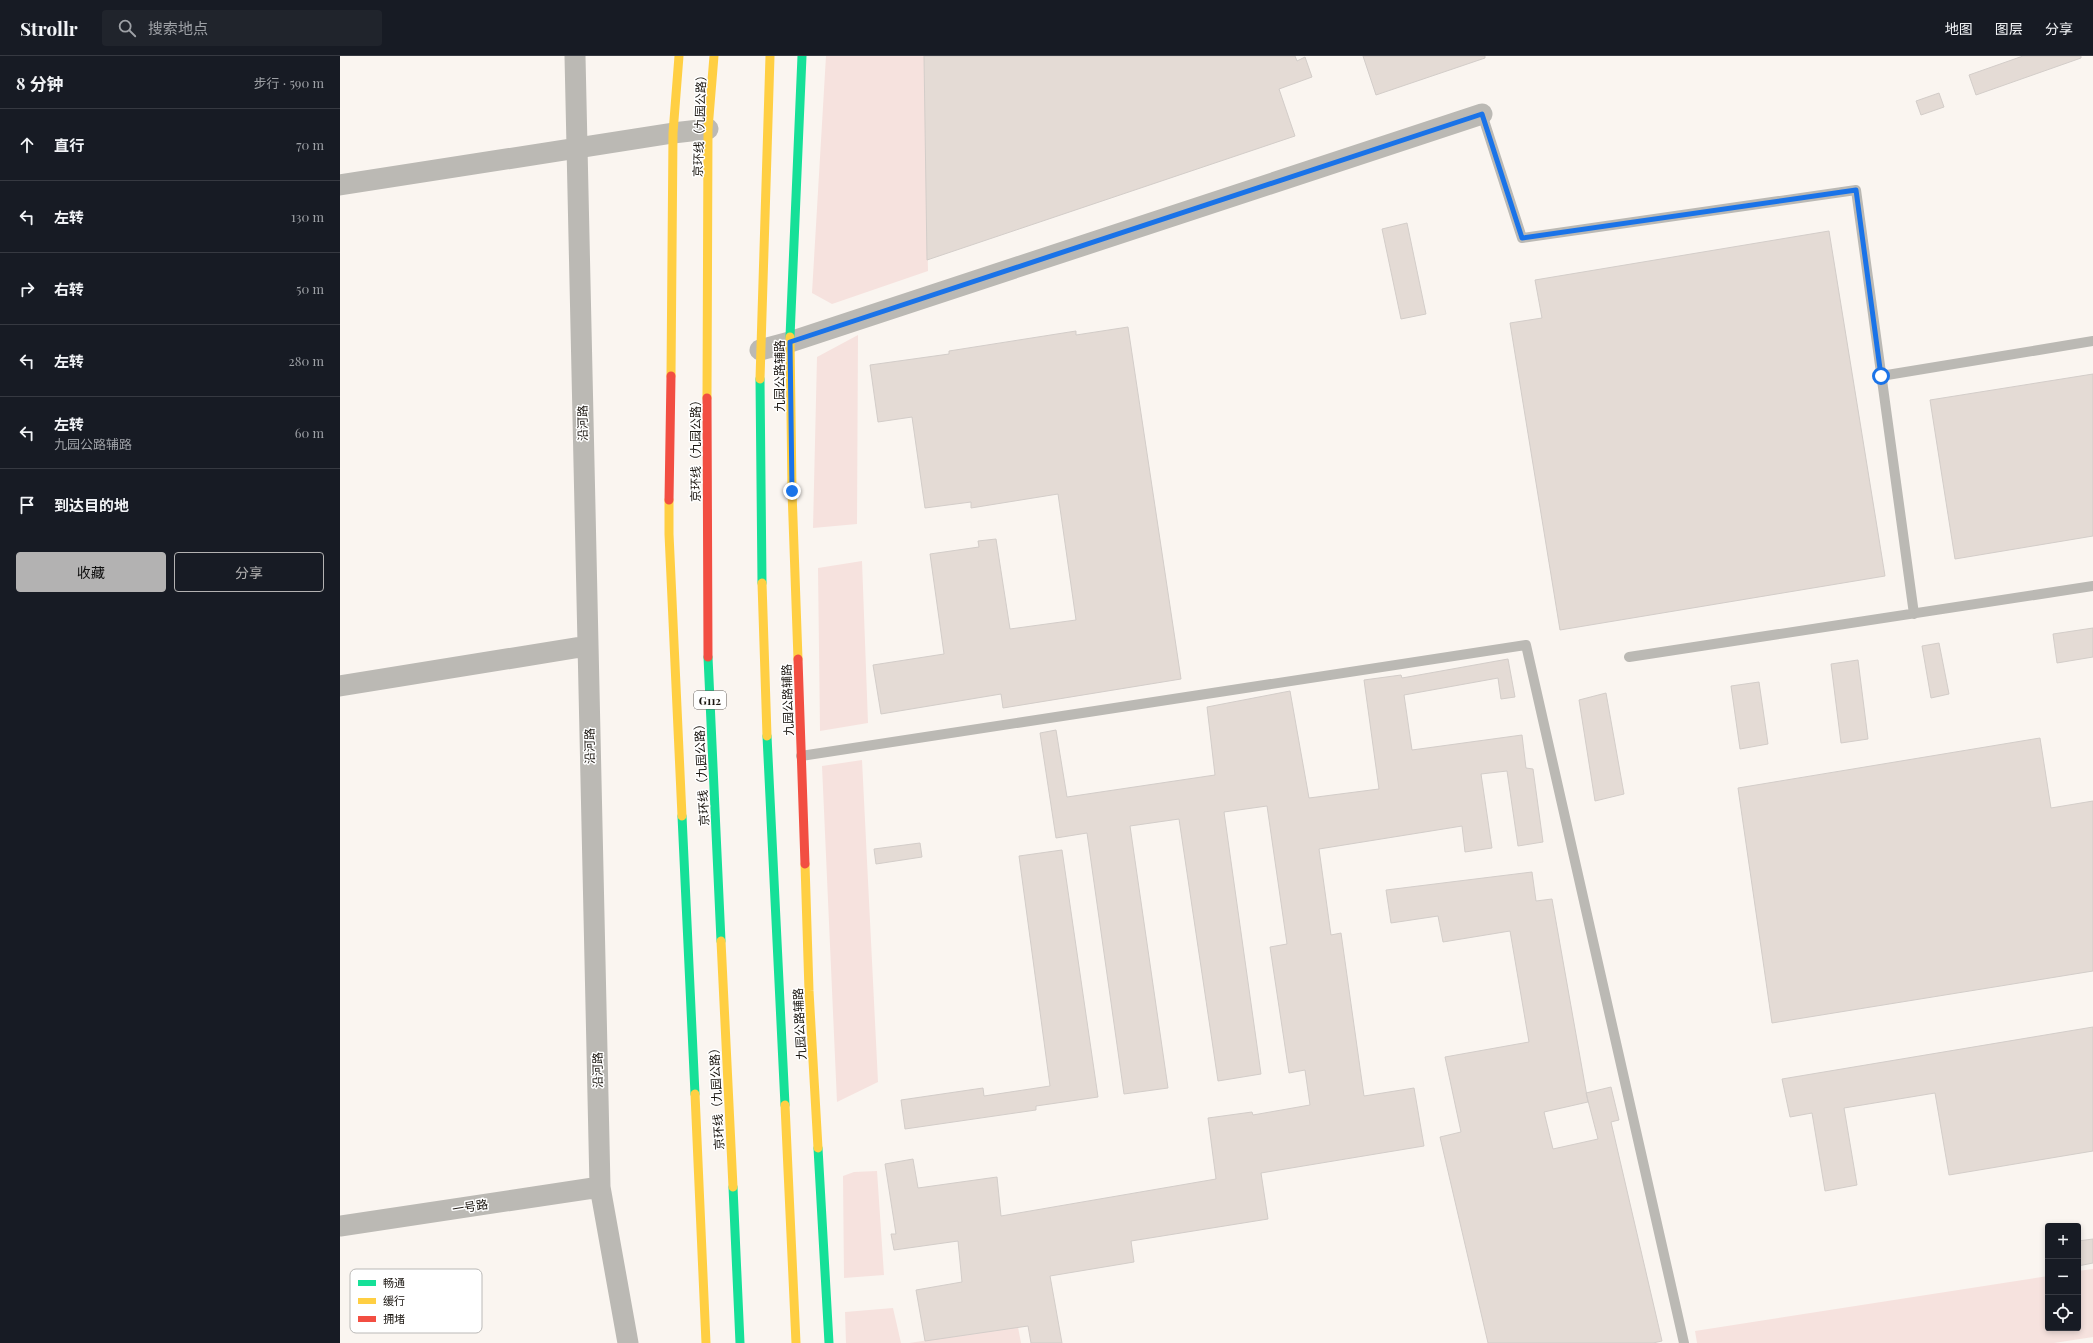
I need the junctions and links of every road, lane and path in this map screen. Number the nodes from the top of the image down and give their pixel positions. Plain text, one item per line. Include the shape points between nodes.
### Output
1 (575, 56) edge
2 (679, 56) edge
3 (714, 56) edge
4 (770, 56) edge
5 (802, 56) edge
6 (1482, 114) joint
7 (708, 129) junction
8 (673, 132) junction
9 (576, 148) junction
10 (340, 184) edge
11 (2093, 341) edge
12 (790, 342) junction
13 (760, 350) junction
14 (1881, 376) junction
15 (2093, 586) edge
16 (1914, 614) junction
17 (587, 646) junction
18 (1629, 657) dead end
19 (340, 686) edge
20 (801, 756) junction
21 (600, 1187) junction
22 (340, 1226) edge
23 (628, 1343) edge
24 (706, 1343) edge
25 (740, 1343) edge
26 (796, 1343) edge
27 (829, 1343) edge
28 (1684, 1343) edge

1 - 9 street, 沿河路
2 - 8 main road
3 - 7 main road, 京环线（九园公路） / G112
4 - 13 main road
5 - 12 main road, 九园公路辅路
6 - 12 street
6 - 14 lane via 1522,238 1856,190
7 - 8 street
7 - 25 main road, 京环线（九园公路） / G112 via 706,624
8 - 9 street
8 - 24 main road via 669,534
9 - 10 street
9 - 17 street, 沿河路
11 - 14 lane
12 - 13 street
12 - 20 main road, 九园公路辅路 via 792,499
13 - 26 main road via 763,644
14 - 16 lane
15 - 16 lane
16 - 18 lane
17 - 19 street
17 - 21 street, 沿河路
20 - 27 main road, 九园公路辅路 via 809,991
20 - 28 lane via 1526,645
21 - 22 street, 一号路
21 - 23 street, 沿河路

